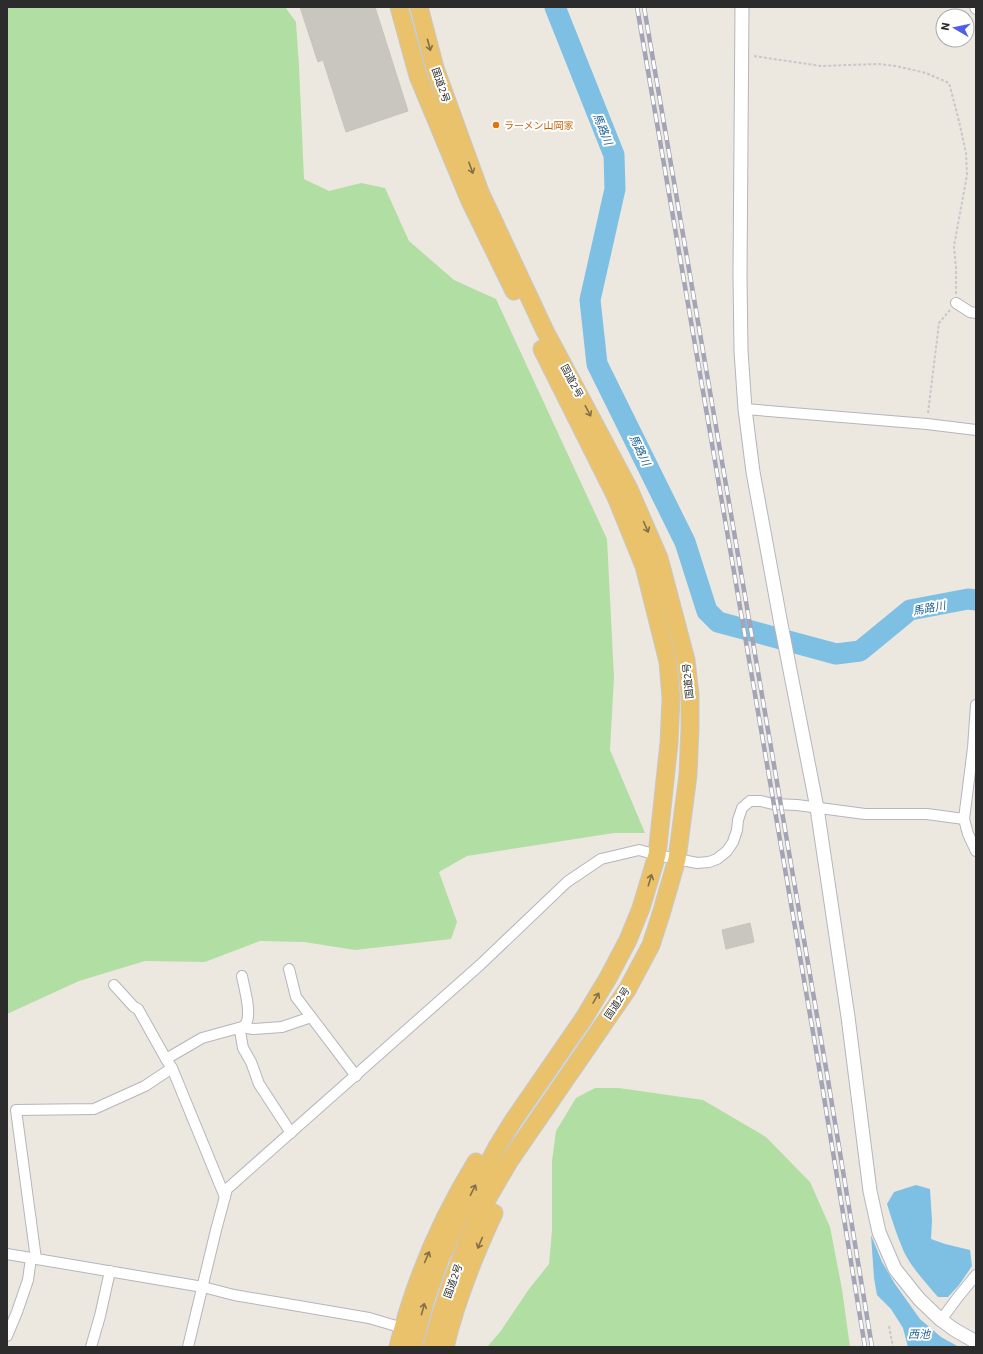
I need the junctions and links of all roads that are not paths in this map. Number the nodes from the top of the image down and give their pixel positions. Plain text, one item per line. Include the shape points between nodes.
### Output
1 (399, 7) edge
2 (419, 7) edge
3 (742, 7) edge
4 (956, 303) road end
5 (976, 313) edge
6 (745, 409) junction
7 (976, 430) edge
8 (976, 705) edge
9 (817, 808) junction
10 (964, 819) junction
11 (976, 852) edge
12 (657, 855) junction
13 (676, 859) junction
14 (289, 969) dead end
15 (242, 976) dead end
16 (114, 986) dead end
17 (311, 1017) junction
18 (584, 1018) junction
19 (602, 1026) junction
20 (242, 1027) junction
21 (169, 1063) junction
22 (356, 1076) junction
23 (291, 1133) junction
24 (225, 1197) junction
25 (7, 1254) edge
26 (33, 1258) junction
27 (110, 1271) junction
28 (976, 1275) edge
29 (203, 1287) junction
30 (941, 1320) junction
31 (403, 1328) junction
32 (7, 1336) edge
33 (976, 1342) edge
34 (91, 1347) edge
35 (188, 1347) edge
36 (398, 1347) edge
37 (413, 1347) edge
38 (432, 1347) edge
39 (445, 1347) edge

1 - 12 highway, 国道2号 via 418,76 470,201 616,497 644,566 668,662 671,698 669,743
2 -> 13 highway, 国道2号 via 435,68 480,192 545,331 629,489 660,558 686,660 690,695 688,775
3 - 6 street via 740,291
4 - 5 street
6 - 7 street
6 - 9 street via 753,472
8 - 10 street
9 - 10 street via 865,814 927,814
9 - 13 street via 750,801 742,808 733,842 717,859 697,863
9 - 30 street via 848,1017 870,1191 879,1232 895,1269 919,1299
10 - 11 street
12 - 13 street
18 -> 12 highway, 国道2号 via 628,940
12 - 22 street via 639,850 601,859 567,882 480,966
13 - 19 highway, 国道2号 via 651,945 627,990
14 - 17 street via 296,997
15 - 20 street via 248,1017
16 - 21 street via 138,1009
17 - 20 street via 282,1027
17 - 22 street
31 -> 18 highway via 428,1255 463,1184 514,1103 549,1054
37 -> 18 highway, 国道2号 via 425,1301 440,1259 476,1184 513,1120
19 - 38 highway, 国道2号 via 510,1160 489,1196 455,1273
19 -> 39 highway via 593,1048 544,1123 501,1196 466,1277
20 - 21 street via 202,1038
20 - 23 street via 240,1031 243,1048 258,1084
21 - 24 street
21 - 26 street via 145,1086 94,1109 16,1110
22 - 23 street
23 - 24 street via 227,1189
24 - 29 street
25 - 26 street
26 - 27 street
26 - 32 street via 28,1280
27 - 29 street
27 - 34 street
28 - 30 street
29 - 31 street via 234,1295 369,1318
29 - 35 street
30 - 33 street
31 - 36 highway

